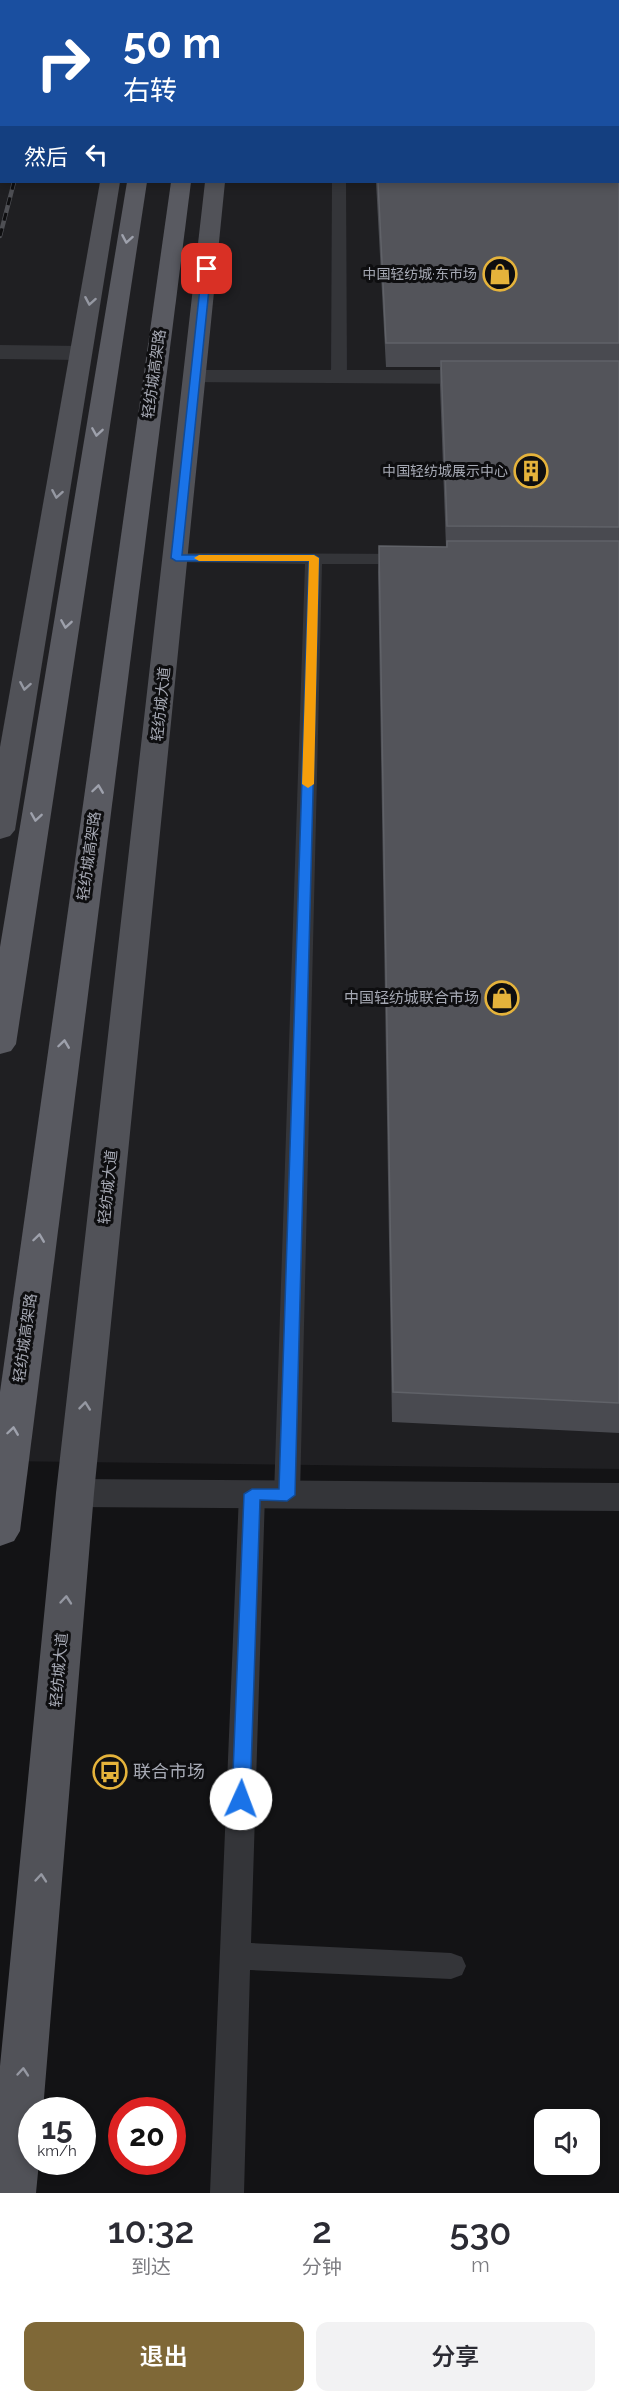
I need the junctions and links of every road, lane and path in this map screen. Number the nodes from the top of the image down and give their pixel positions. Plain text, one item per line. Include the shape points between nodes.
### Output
1 (110, 183) edge
2 (137, 183) edge
3 (181, 183) edge
4 (215, 183) edge
5 (339, 183) edge
6 (0, 352) edge
7 (81, 353) junction
8 (196, 377) junction
9 (339, 377) junction
10 (502, 377) edge
11 (176, 558) junction
12 (314, 558) junction
13 (420, 559) edge
14 (0, 830) edge
15 (0, 1044) edge
16 (75, 1493) junction
17 (269, 1495) junction
18 (619, 1497) edge
19 (0, 1531) edge
20 (236, 1956) junction
21 (451, 1966) dead end
22 (12, 2193) edge
23 (227, 2193) edge

1 -> 7 main road
2 -> 15 highway
19 -> 3 highway, 轻纺城高架路
4 - 8 main road, 轻纺城大道
5 - 9 lane
6 - 7 street
7 -> 14 main road
8 - 9 street
8 - 11 main road, 轻纺城大道
9 - 10 street
11 - 12 lane
16 -> 11 main road, 轻纺城大道
12 - 13 lane
12 - 17 lane
16 - 17 street
22 -> 16 main road, 轻纺城大道
17 - 18 street
17 - 20 lane
20 - 21 lane
20 - 23 lane

